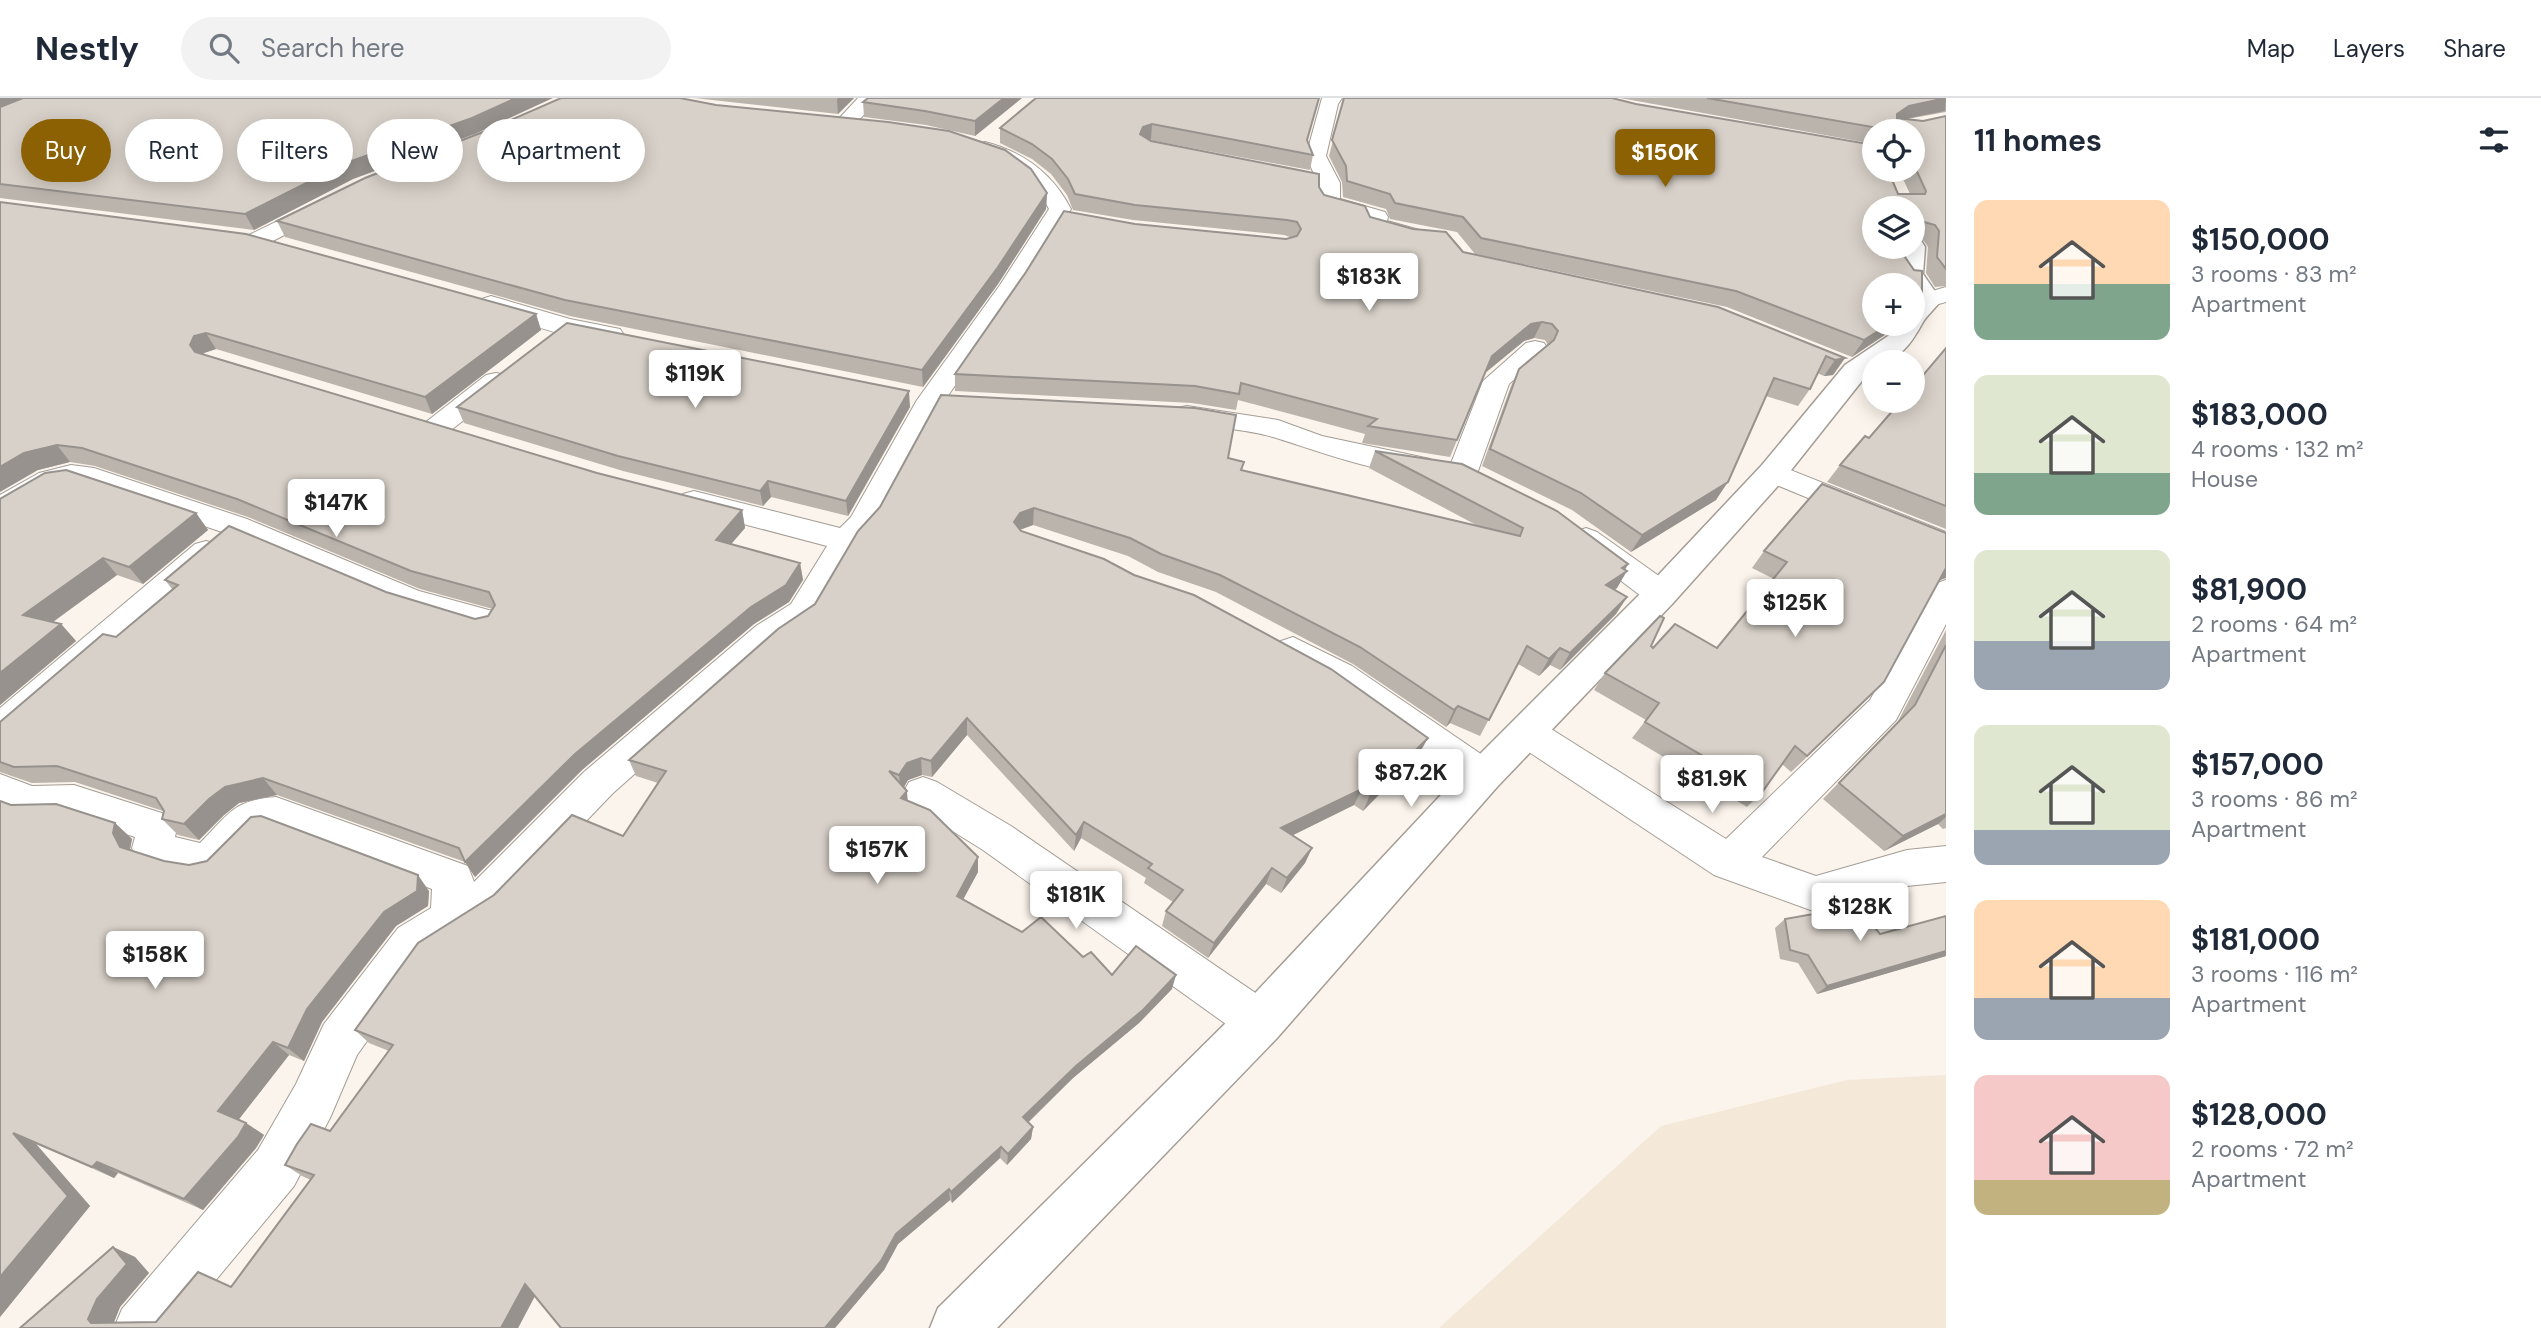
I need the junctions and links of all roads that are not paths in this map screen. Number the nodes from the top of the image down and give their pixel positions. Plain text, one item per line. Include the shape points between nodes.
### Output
1 (869, 98) edge
2 (1332, 98) edge
3 (906, 130) edge
4 (1000, 130) edge
5 (1301, 177) edge
6 (1329, 183) junction
7 (339, 198) edge
8 (1056, 216) junction
9 (1082, 220) edge
10 (1436, 239) edge
11 (300, 251) edge
12 (472, 299) edge
13 (566, 326) junction
14 (1904, 336) edge
15 (634, 340) edge
16 (544, 343) edge
17 (1535, 349) dead end
18 (512, 369) edge
19 (1164, 413) edge
20 (475, 439) edge
21 (1773, 472) junction
22 (666, 494) edge
23 (0, 510) edge
24 (236, 526) junction
25 (1570, 527) edge
26 (846, 540) junction
27 (1946, 544) edge
28 (1946, 593) edge
29 (1661, 594) junction
30 (485, 621) edge
31 (1265, 635) edge
32 (0, 729) edge
33 (1527, 732) junction
34 (1483, 776) junction
35 (0, 790) edge
36 (923, 793) dead end
37 (1729, 863) junction
38 (1946, 864) edge
39 (452, 918) junction
40 (1260, 1022) junction
41 (141, 1328) edge
42 (958, 1328) edge

1 - 3 street via 838,123
2 - 6 street via 1316,156
4 - 8 street via 974,145 1030,168 1051,189 1060,209
5 - 6 street
6 - 10 street via 1329,203 1377,217 1374,225
7 - 11 street via 244,238
8 - 9 street
8 - 26 street via 931,398 863,523
12 - 13 street
13 - 15 street
13 - 16 street
14 - 21 street via 1842,366
17 - 19 street via 1497,381 1476,477 1371,457 1278,429
18 - 20 street via 423,424
21 - 27 street
21 - 29 street
22 - 26 street
23 - 24 street via 41,483 70,473
24 - 30 street via 408,599
24 - 32 street
25 - 29 street
26 - 39 street via 803,612 725,671 598,783 488,895
28 - 37 street via 1883,710
29 - 33 street
31 - 34 street via 1339,675
33 - 34 street
33 - 37 street
34 - 40 street
35 - 39 street via 30,802 74,801 157,828 152,848 207,863 254,815 276,813 453,879
36 - 40 street via 997,838
37 - 38 street via 1816,894 1908,868
39 - 41 street via 413,942 340,1040 276,1168
40 - 42 street

